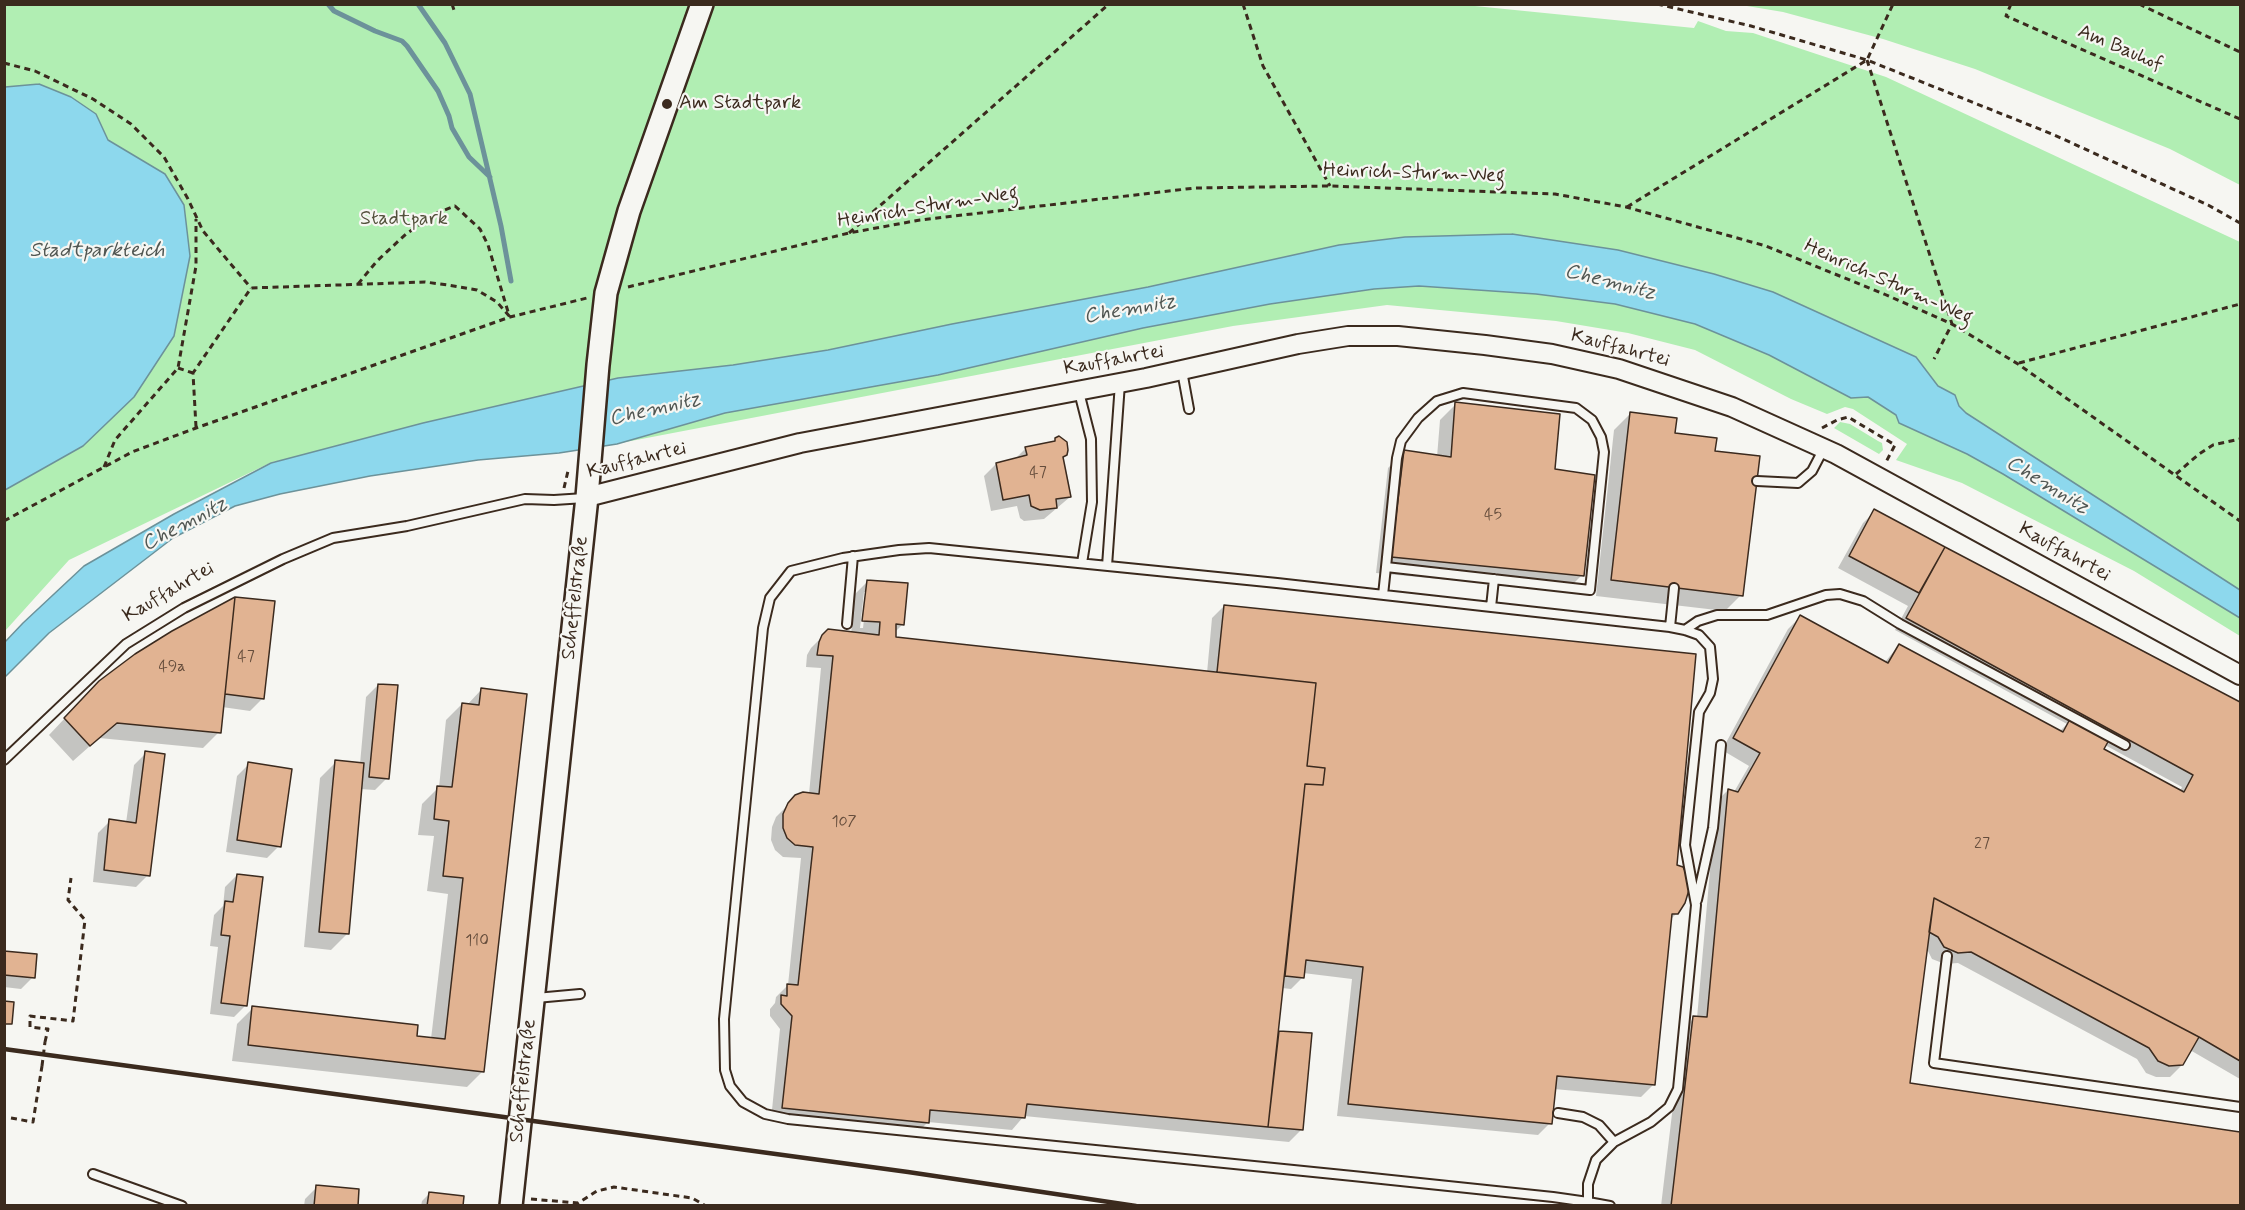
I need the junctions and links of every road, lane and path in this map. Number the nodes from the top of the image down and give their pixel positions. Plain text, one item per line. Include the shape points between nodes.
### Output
1 (452, 4) edge
2 (702, 4) edge
3 (1109, 4) edge
4 (1243, 4) edge
5 (1657, 4) edge
6 (1893, 4) edge
7 (2011, 4) edge
8 (2139, 4) edge
9 (454, 10) dead end
10 (2241, 52) edge
11 (1867, 60) junction
12 (4, 63) edge
13 (2241, 118) edge
14 (1330, 186) junction
15 (1626, 207) junction
16 (196, 217) junction
17 (2241, 223) edge
18 (849, 233) junction
19 (358, 284) junction
20 (251, 288) junction
21 (606, 293) junction
22 (2241, 304) edge
23 (510, 317) junction
24 (1952, 324) junction
25 (1934, 359) dead end
26 (2018, 364) junction
27 (178, 368) junction
28 (1182, 371) junction
29 (193, 373) junction
30 (1120, 383) junction
31 (1078, 390) junction
32 (1189, 409) dead end
33 (196, 428) junction
34 (1822, 428) dead end
35 (2241, 439) edge
36 (1824, 448) junction
37 (1886, 462) dead end
38 (579, 463) junction
39 (104, 468) junction
40 (2176, 474) junction
41 (1756, 481) dead end
42 (587, 497) junction
43 (561, 499) junction
44 (4, 521) edge
45 (2241, 521) edge
46 (853, 556) junction
47 (1082, 563) junction
48 (1107, 566) junction
49 (1386, 567) junction
50 (1494, 579) junction
51 (1674, 588) dead end
52 (1383, 595) junction
53 (1491, 607) junction
54 (847, 624) dead end
55 (1670, 627) junction
56 (1685, 630) junction
57 (2241, 675) edge
58 (1721, 745) dead end
59 (2126, 745) dead end
60 (4, 760) edge
61 (71, 878) dead end
62 (1696, 905) junction
63 (1947, 956) dead end
64 (580, 994) dead end
65 (534, 999) junction
66 (2241, 1107) edge
67 (1558, 1113) dead end
68 (11, 1118) dead end
69 (1614, 1142) junction
70 (93, 1174) dead end
71 (511, 1201) edge
72 (1588, 1202) junction
73 (183, 1206) edge
74 (706, 1206) edge
75 (1610, 1206) edge

1 - 9 path
2 - 21 main road, Scheffelstraße via 629,211
3 - 18 path
4 - 14 path via 1263,66
5 - 11 path
6 - 11 path
7 - 13 path, Am Bauhof via 2006,16
8 - 10 path
11 - 15 path
11 - 17 path via 2052,134
11 - 24 path
12 - 16 path via 36,71 93,99 131,124 164,157
14 - 15 path, Heinrich-Sturm-Weg via 1555,194
14 - 18 path, Heinrich-Sturm-Weg via 1195,188 920,220
15 - 24 path, Heinrich-Sturm-Weg via 1766,246
16 - 20 path via 203,231
16 - 27 path via 196,266
18 - 21 path, Heinrich-Sturm-Weg
19 - 20 path
19 - 23 path via 425,282 477,290 497,302
19 - 23 path via 406,234 455,206 480,228
20 - 29 path
21 - 23 path, Heinrich-Sturm-Weg
21 - 38 main road, Scheffelstraße via 598,365
22 - 26 path
23 - 33 path, Heinrich-Sturm-Weg
24 - 25 path
24 - 26 path, Heinrich-Sturm-Weg
26 - 40 path, Heinrich-Sturm-Weg
27 - 29 path
27 - 39 path via 115,440
28 - 30 street, Kauffahrtei
28 - 32 lane
28 - 36 street, Kauffahrtei via 1348,336 1398,336 1485,345 1619,369 1732,406
29 - 33 path
30 - 31 street, Kauffahrtei
30 - 48 lane
31 - 42 street, Kauffahrtei via 800,443
31 - 47 lane via 1091,439 1092,502
33 - 39 path, Heinrich-Sturm-Weg via 132,452
34 - 37 path via 1848,417 1895,445
35 - 40 path via 2213,445
36 - 41 lane via 1812,471 1798,483
36 - 57 street, Kauffahrtei
38 - 42 main road, Scheffelstraße
38 - 43 path
39 - 44 path, Heinrich-Sturm-Weg
40 - 45 path, Heinrich-Sturm-Weg
42 - 43 lane, Kauffahrtei
42 - 65 main road, Scheffelstraße
43 - 60 lane, Kauffahrtei via 525,498 407,526 333,538 273,564 184,608 126,644
46 - 47 lane via 929,548
46 - 54 lane
46 - 72 lane via 791,571 770,598 763,628 724,1019 725,1070 730,1086 743,1102 765,1114 788,1119
47 - 48 lane
48 - 52 lane
49 - 50 lane
49 - 50 lane via 1401,441 1437,401 1462,393 1576,408 1592,420 1604,452 1590,590
49 - 52 lane
50 - 53 lane
51 - 55 lane
52 - 53 lane
53 - 55 lane
55 - 56 lane
56 - 59 lane via 1717,615 1767,615 1840,594 1863,601
56 - 62 lane via 1699,635 1710,647 1713,679 1699,712 1685,845
58 - 62 lane via 1713,828
61 - 68 path, bridge via 68,900 85,920 73,1021 30,1016 30,1027 48,1029 33,1122
62 - 69 lane via 1678,1089 1669,1107 1651,1122
63 - 66 lane via 1934,1063
64 - 65 lane
65 - 71 main road, Scheffelstraße
67 - 69 lane via 1599,1125
69 - 72 lane via 1596,1160 1588,1185
70 - 73 lane
71 - 74 path via 578,1203 614,1186 692,1198
72 - 75 lane

